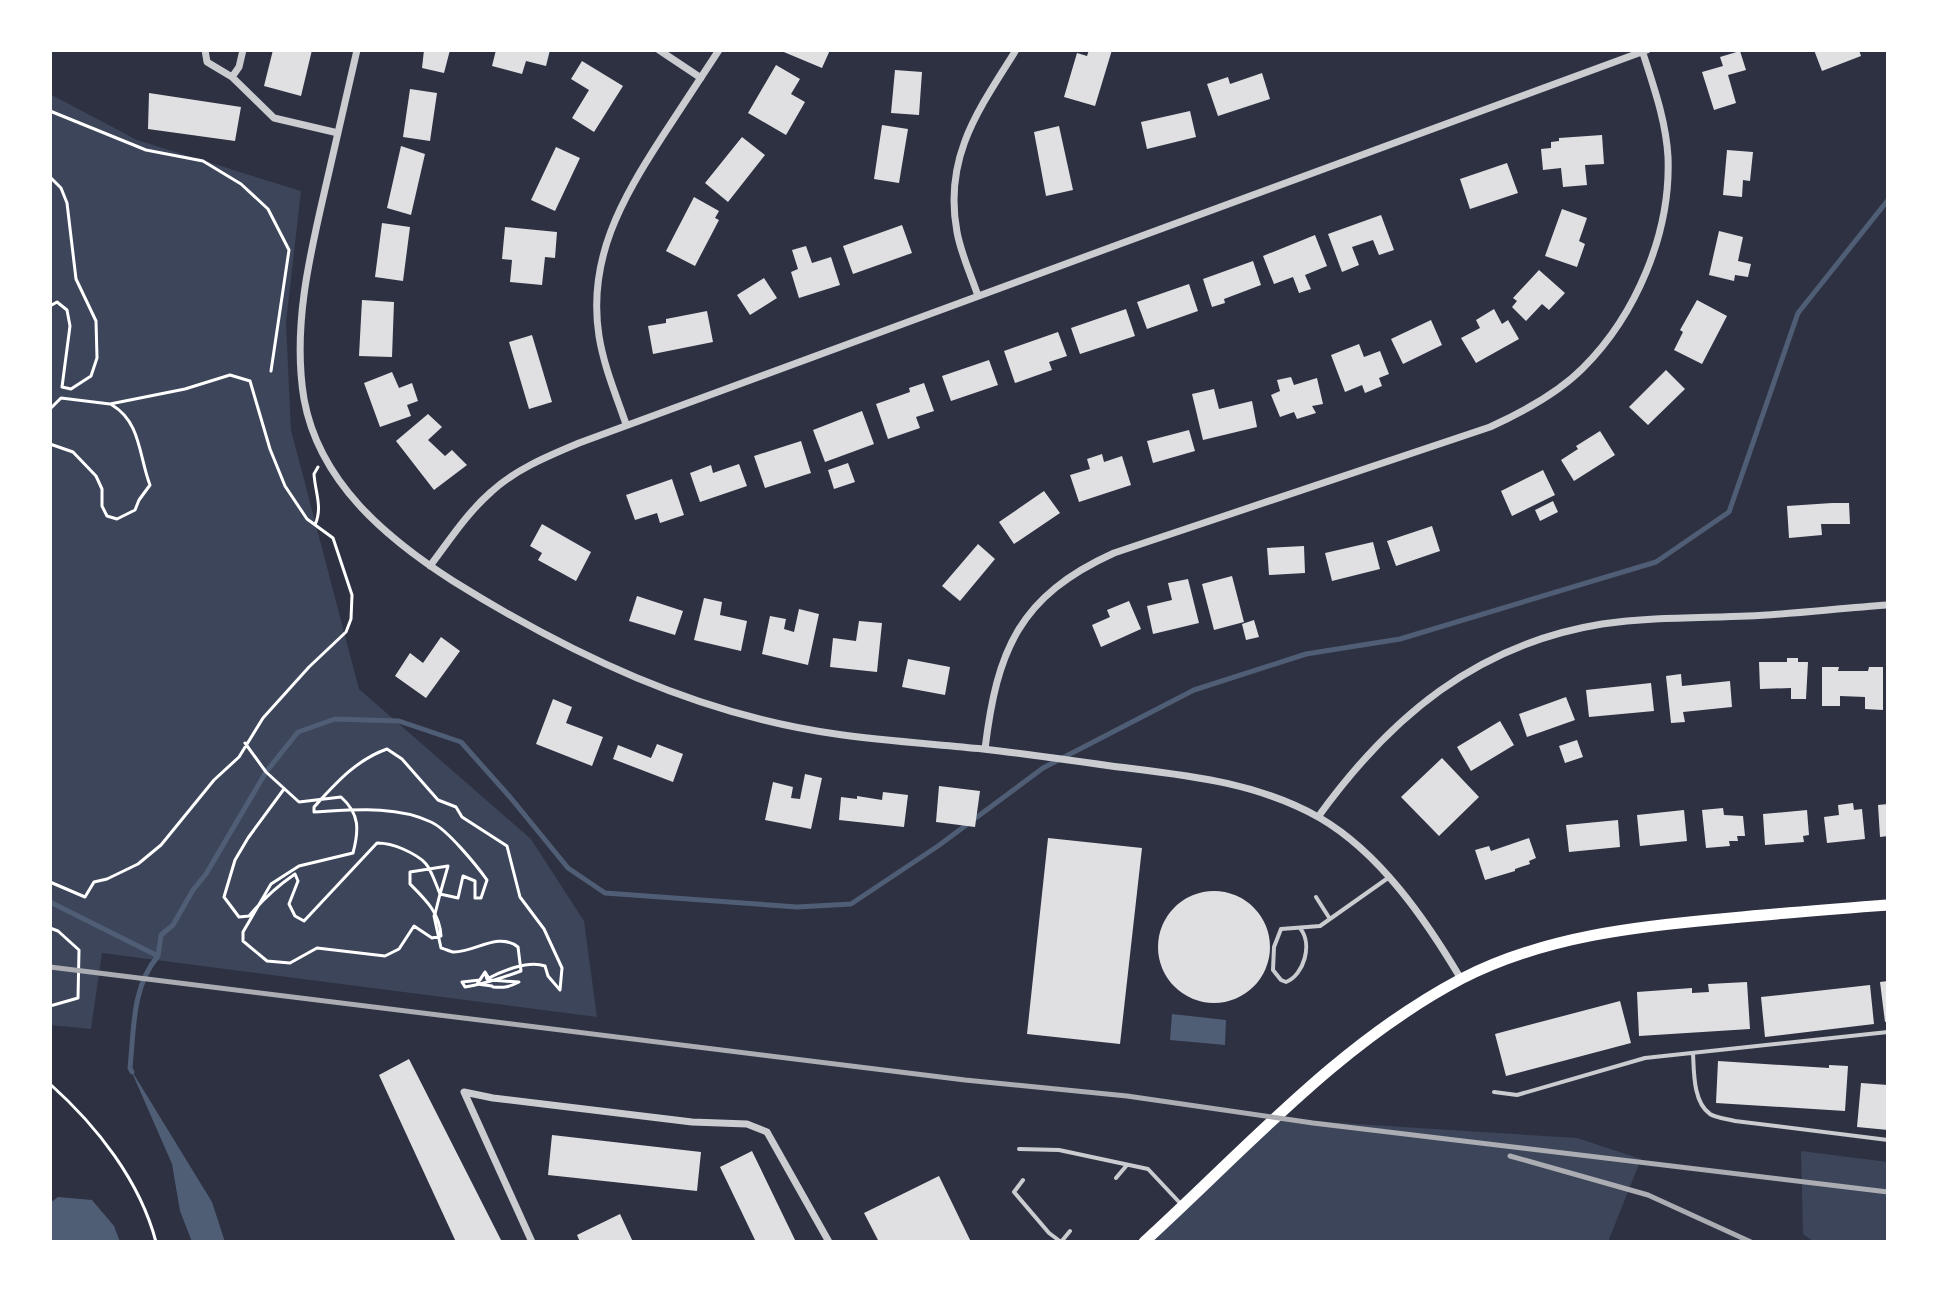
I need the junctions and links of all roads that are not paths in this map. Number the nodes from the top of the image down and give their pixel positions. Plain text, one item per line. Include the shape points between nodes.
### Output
1 (205, 50) edge
2 (243, 50) edge
3 (357, 50) edge
4 (659, 50) edge
5 (719, 50) edge
6 (1016, 50) edge
7 (1644, 51) edge
8 (232, 77) junction
9 (701, 78) junction
10 (338, 133) junction
11 (978, 296) junction
12 (626, 424) junction
13 (430, 566) junction
14 (1888, 605) edge
15 (985, 749) junction
16 (1318, 817) junction
17 (1388, 878) junction
18 (1316, 897) dead end
19 (1888, 905) edge
20 (1330, 919) junction
21 (1300, 928) junction
22 (1461, 979) junction
23 (1888, 1032) edge
24 (1693, 1053) junction
25 (1494, 1092) dead end
26 (1888, 1140) edge
27 (1019, 1149) dead end
28 (1127, 1165) junction
29 (1116, 1178) dead end
30 (1023, 1180) dead end
31 (1183, 1207) junction
32 (1070, 1231) dead end
33 (532, 1242) edge
34 (829, 1242) edge
35 (1061, 1242) edge
36 (1144, 1242) edge

1 - 8 street via 207,62
2 - 8 street
3 - 10 street
4 - 9 street
5 - 9 street
6 - 11 street via 968,128 959,158 957,231
7 - 11 street
7 - 15 street via 1666,138 1663,216 1640,285 1583,367 1531,406 1490,427 1114,553 1078,570 1051,590 1015,634 994,687
8 - 10 street via 274,118
9 - 12 street via 628,191 603,249 599,334
10 - 13 street via 315,230 302,319 305,404 325,458 355,502
11 - 12 street
12 - 13 street via 543,458 500,484
13 - 15 street via 518,621 603,664 717,707 835,734
14 - 16 street via 1603,624 1512,649 1475,666 1401,721
15 - 16 street via 1192,775 1264,792
16 - 17 street via 1345,835
17 - 20 lane
17 - 22 street
18 - 20 lane
19 - 22 main road via 1607,932 1545,947
20 - 21 lane
21 - 21 lane via 1281,929 1277,936 1273,970 1286,982 1302,970 1305,934
22 - 31 main road via 1350,1052
23 - 24 lane
24 - 25 lane via 1645,1058 1517,1095
24 - 26 lane via 1700,1103 1711,1115
27 - 28 lane via 1059,1150
28 - 29 lane
28 - 31 lane via 1148,1169
30 - 35 lane via 1014,1192
31 - 36 main road
32 - 35 lane
33 - 34 street via 464,1092 692,1122 747,1124 767,1132

